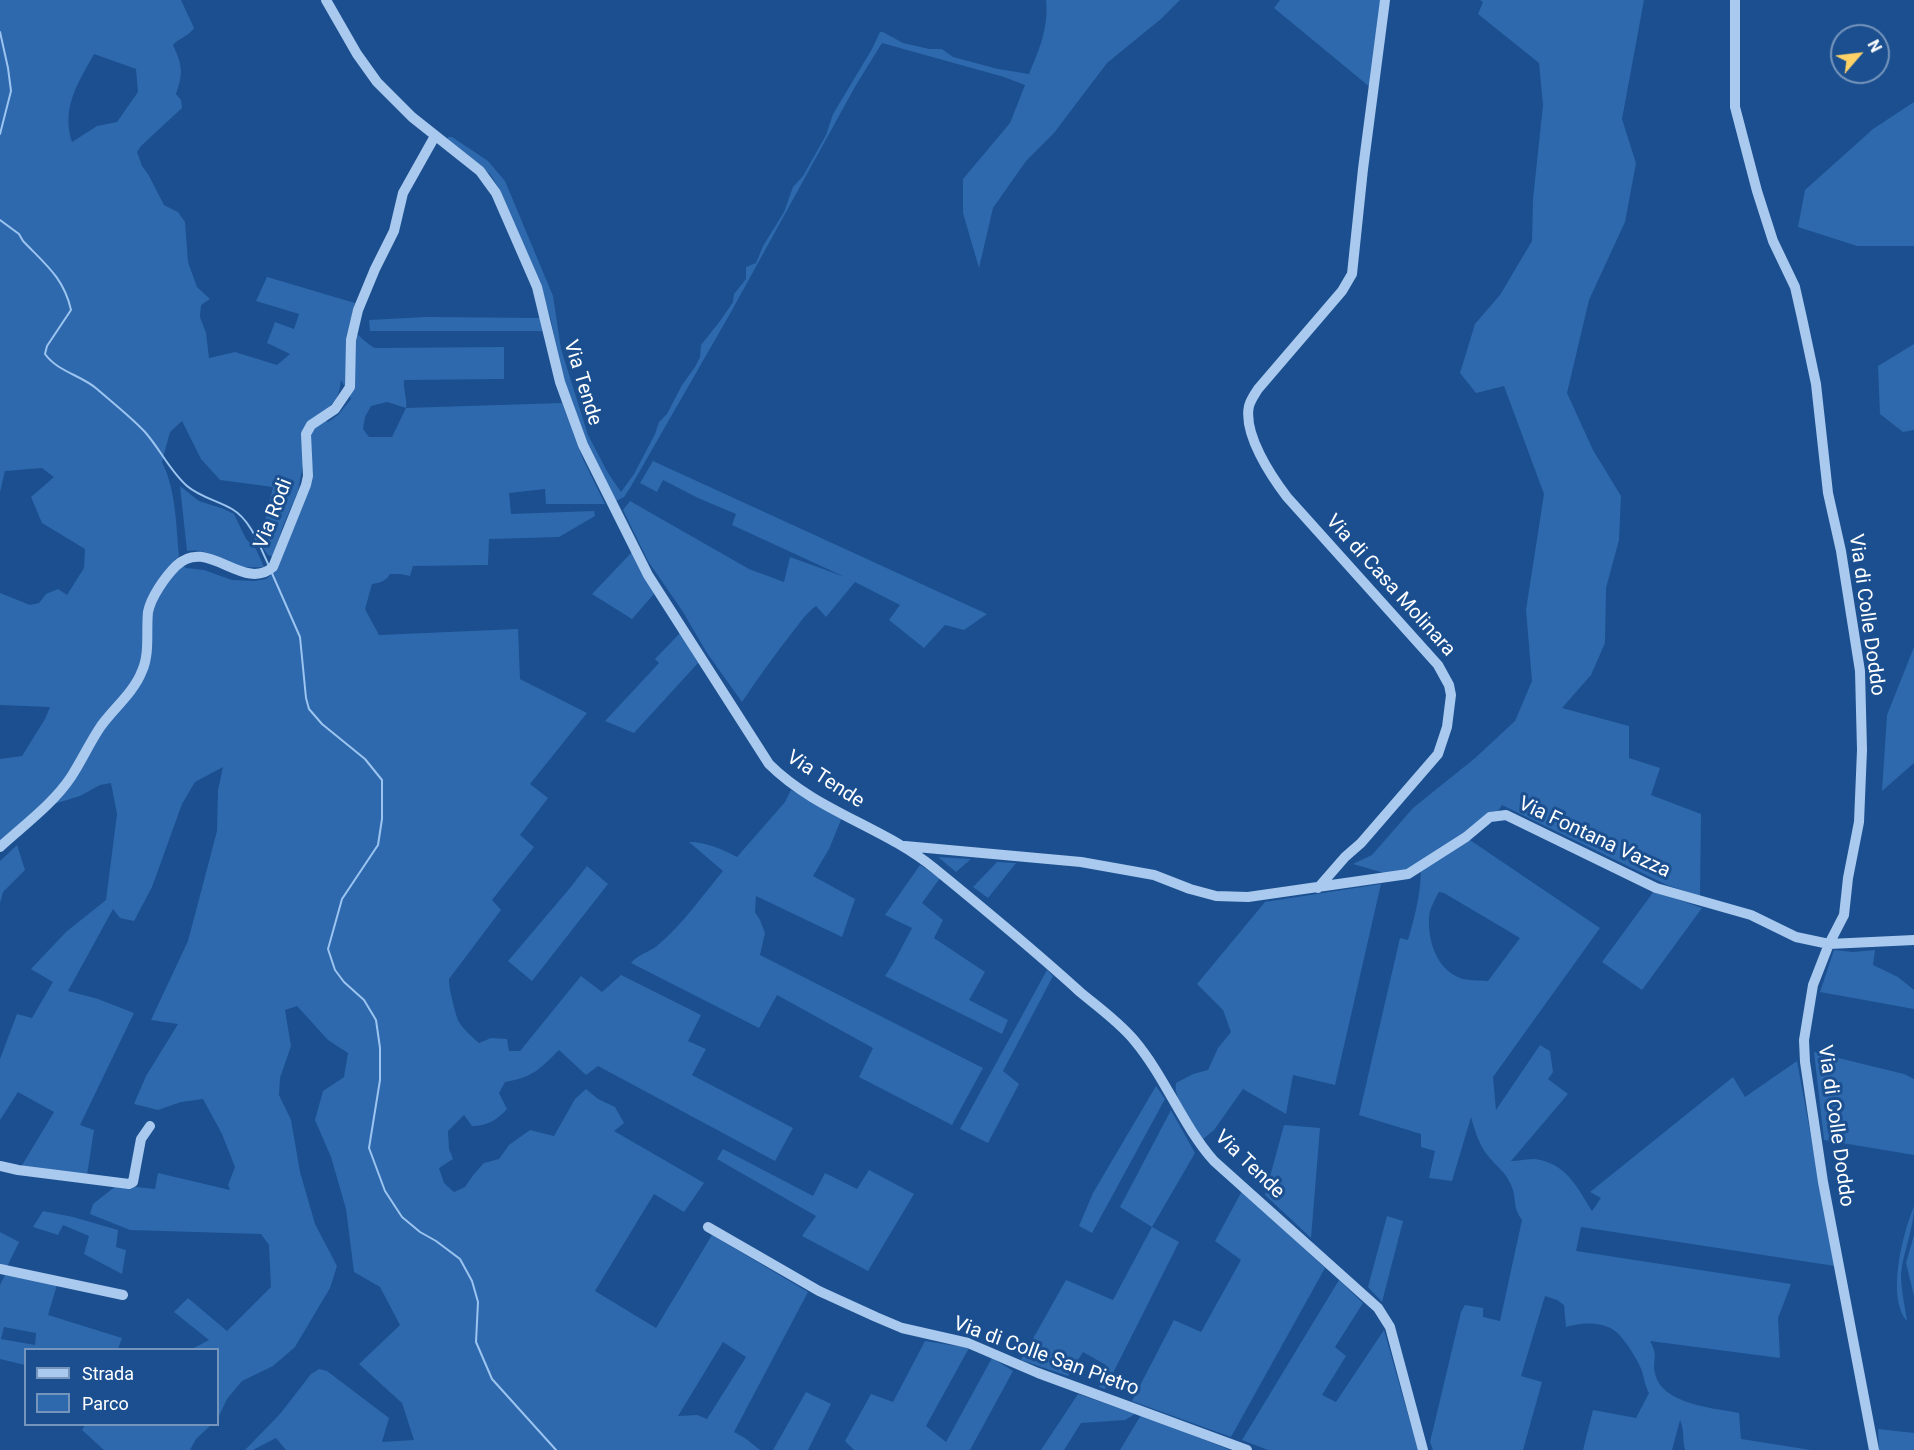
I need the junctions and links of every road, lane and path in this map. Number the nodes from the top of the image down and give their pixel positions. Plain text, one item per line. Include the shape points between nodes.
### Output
1 (321, 0) edge
2 (326, 0) edge
3 (1385, 0) edge
4 (1735, 0) edge
5 (332, 11) junction
6 (435, 136) junction
7 (900, 846) junction
8 (0, 847) edge
9 (1318, 888) junction
10 (1914, 940) edge
11 (1829, 944) junction
12 (150, 1126) dead end
13 (0, 1166) edge
14 (708, 1227) dead end
15 (0, 1269) edge
16 (123, 1295) dead end
17 (1247, 1450) edge
18 (1423, 1450) edge
19 (1874, 1450) edge

1 - 5 street
2 - 5 street, Via Tende
3 - 9 street, Via di Casa Molinara via 1352,274 1342,291 1258,389 1249,413 1260,455 1274,479 1438,665 1449,685 1450,710 1438,754
4 - 11 street, Via di Colle Doddo via 1735,107 1757,191 1773,241 1795,287 1802,318 1816,384 1828,493 1860,671 1859,822 1844,915
5 - 6 street, Via Tende via 372,76
6 - 7 street, Via Tende via 480,171 501,201 537,287 560,382 583,445 648,575 760,752 798,789
6 - 8 street, Via Rodi via 403,193 394,231 358,310 351,340 350,387 335,409 311,425 306,434 306,485 273,567 258,574 199,555 177,565 150,607 145,662 137,682 96,733 71,777
7 - 9 street via 1081,862 1154,875 1216,896 1258,896
7 - 18 street, Via Tende via 932,866 1132,1038 1214,1161 1378,1308 1390,1327
9 - 11 street, Via Fontana Vazza via 1408,874 1490,817 1506,815 1656,888 1751,915 1796,938
10 - 11 street, Via Fontana Vazza
11 - 19 street, Via di Colle Doddo via 1814,985 1804,1040 1805,1062 1823,1182
12 - 13 street via 141,1139 133,1182 129,1184
14 - 17 street, Via di Colle San Pietro via 819,1291 902,1328 968,1343
15 - 16 street

